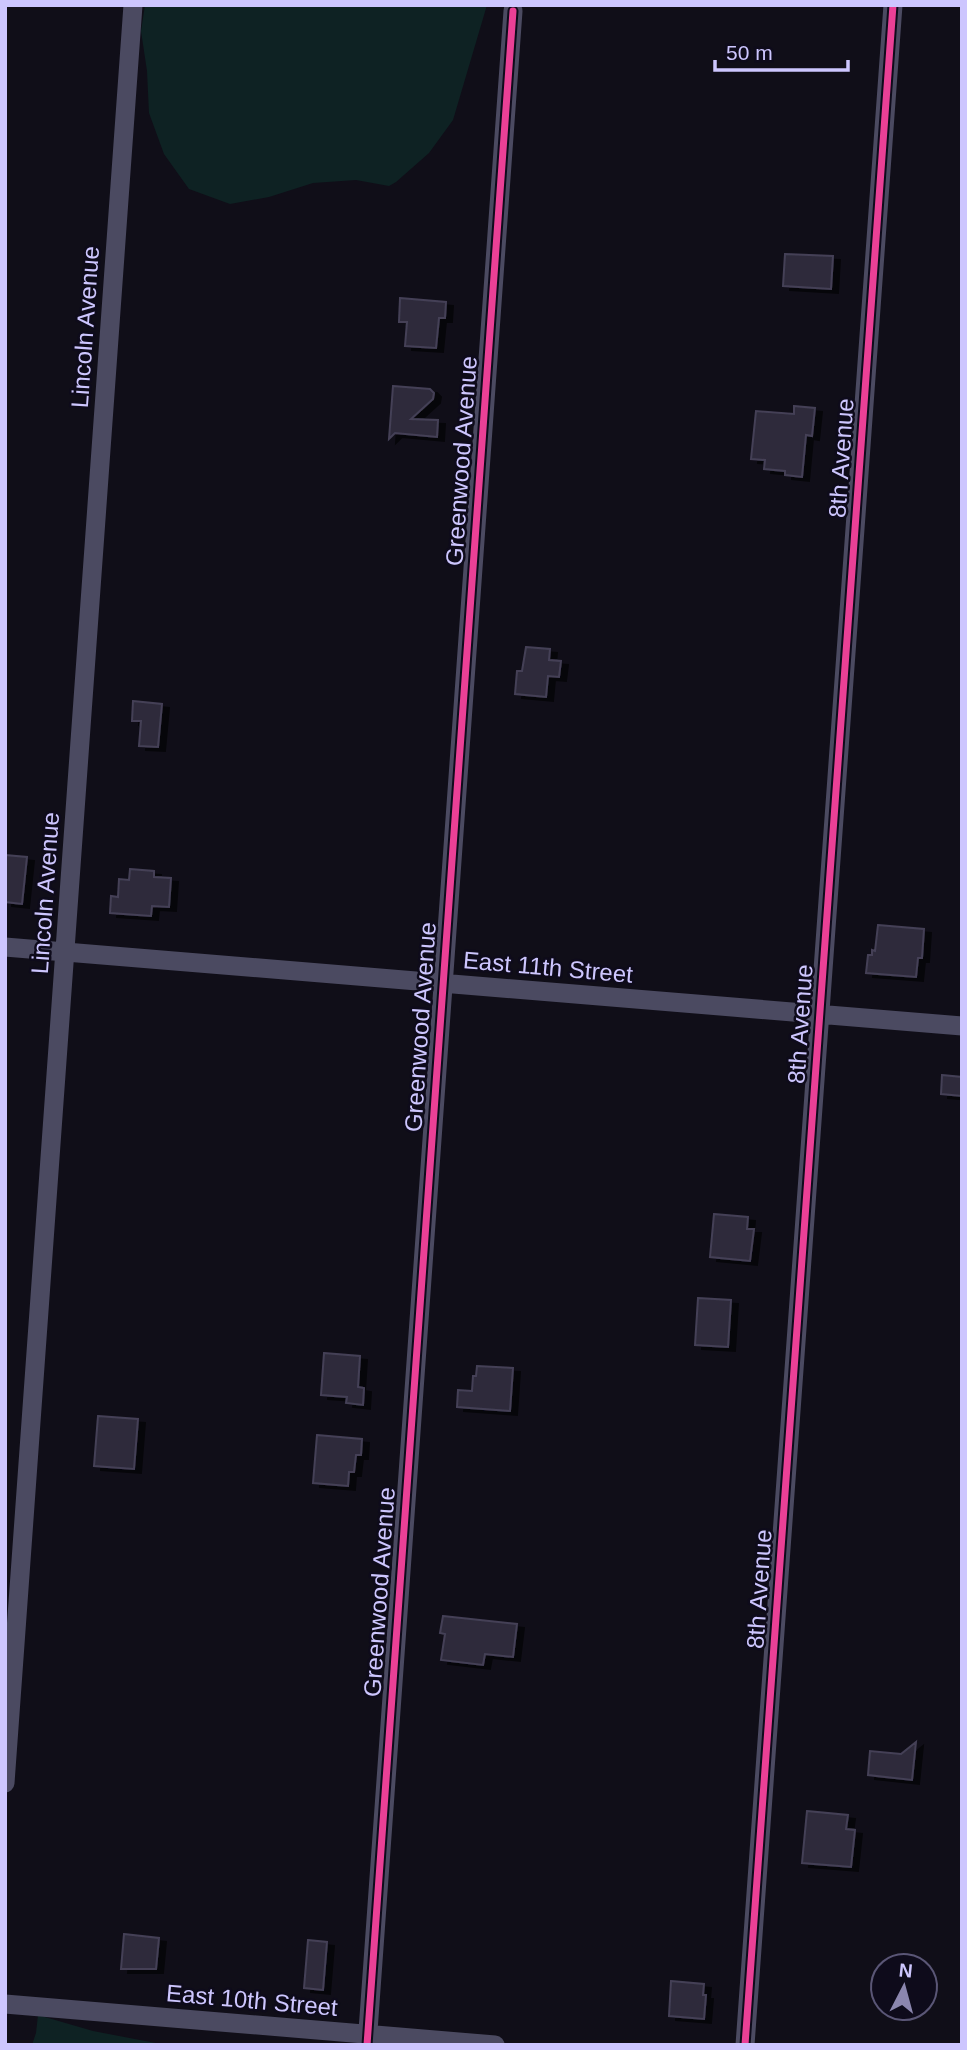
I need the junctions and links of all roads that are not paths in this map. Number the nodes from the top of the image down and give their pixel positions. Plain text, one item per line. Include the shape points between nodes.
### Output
1 (133, 5) edge
2 (893, 5) edge
3 (513, 11) dead end
4 (5, 947) edge
5 (66, 951) junction
6 (443, 983) junction
7 (820, 1014) junction
8 (962, 1026) edge
9 (5, 1783) edge
10 (5, 2004) edge
11 (367, 2039) edge
12 (495, 2045) edge
13 (746, 2045) edge

1 - 5 street, Lincoln Avenue
2 - 7 street, 8th Avenue
3 - 6 street, Greenwood Avenue
4 - 5 street, East 11th Street
5 - 6 street, East 11th Street
5 - 9 street, Lincoln Avenue
6 - 7 street, East 11th Street
6 - 11 street, Greenwood Avenue
7 - 8 street, East 11th Street
7 - 13 street, 8th Avenue
10 - 11 street, East 10th Street
11 - 12 street, East 10th Street

